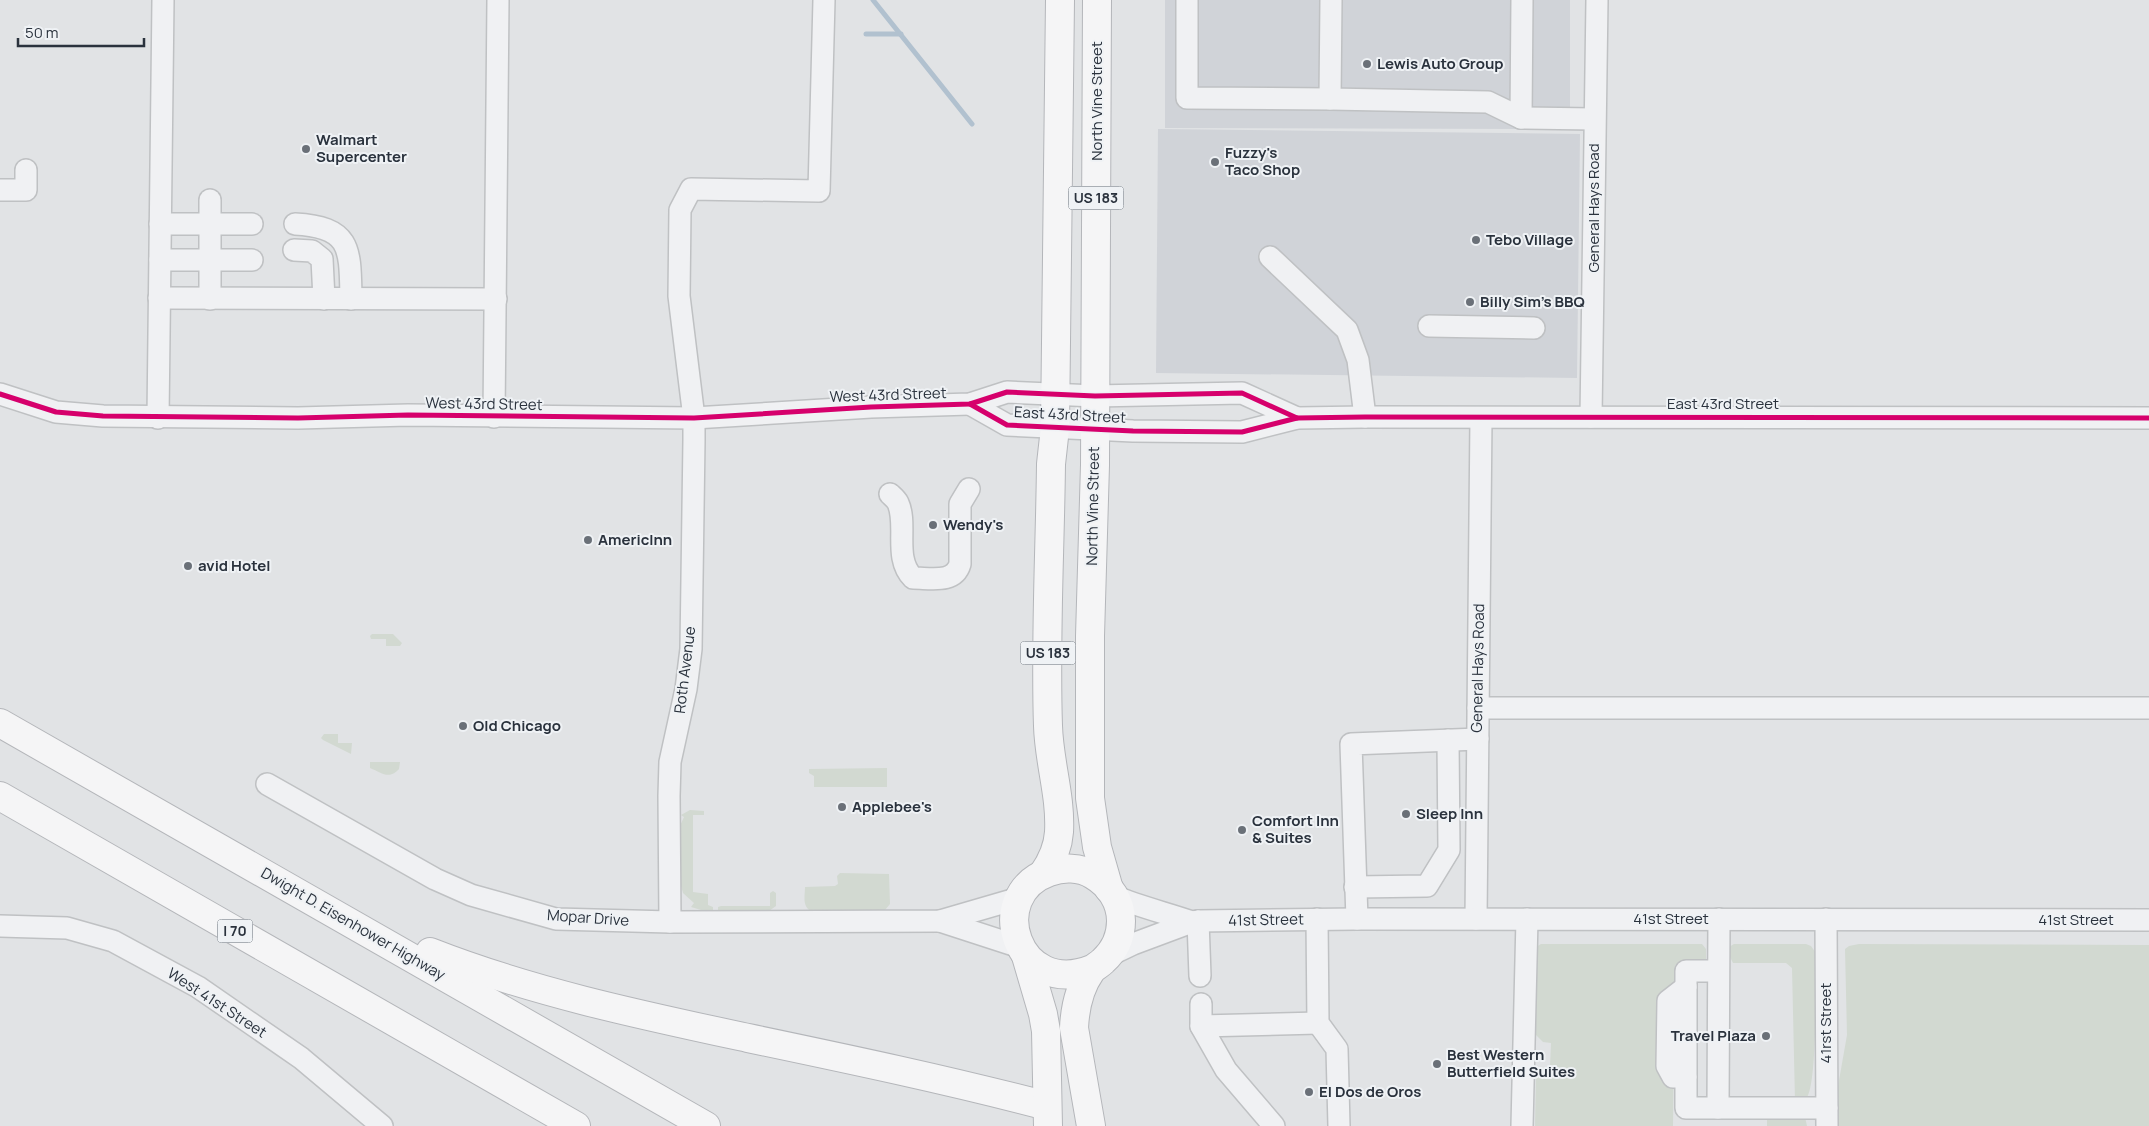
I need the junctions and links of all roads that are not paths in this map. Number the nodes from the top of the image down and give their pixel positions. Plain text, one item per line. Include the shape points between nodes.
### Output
1 (163, 0) edge
2 (498, 0) edge
3 (824, 0) edge
4 (1060, 0) edge
5 (1097, 0) edge
6 (1187, 0) edge
7 (1331, 0) edge
8 (1522, 0) edge
9 (1597, 0) edge
10 (1330, 100) junction
11 (1521, 118) junction
12 (1594, 119) junction
13 (26, 170) dead end
14 (0, 190) edge
15 (210, 200) dead end
16 (160, 242) junction
17 (210, 242) junction
18 (1270, 256) dead end
19 (159, 298) junction
20 (210, 299) junction
21 (333, 299) junction
22 (496, 299) junction
23 (1429, 326) dead end
24 (1534, 328) dead end
25 (0, 394) edge
26 (1055, 394) junction
27 (1095, 396) junction
28 (970, 404) junction
29 (494, 417) junction
30 (1364, 417) junction
31 (1592, 417) junction
32 (158, 418) junction
33 (694, 418) junction
34 (1297, 418) junction
35 (1481, 418) junction
36 (2149, 418) edge
37 (1055, 428) junction
38 (1095, 430) junction
39 (969, 489) dead end
40 (890, 494) dead end
41 (1478, 708) junction
42 (2149, 708) edge
43 (0, 723) edge
44 (1448, 740) junction
45 (1478, 740) junction
46 (267, 784) dead end
47 (0, 796) edge
48 (1043, 874) junction
49 (1355, 886) junction
50 (1112, 892) junction
51 (1020, 898) junction
52 (338, 916) junction
53 (1357, 919) junction
54 (1476, 919) junction
55 (1527, 919) junction
56 (1719, 919) junction
57 (1317, 920) junction
58 (1826, 920) junction
59 (2149, 920) edge
60 (940, 921) junction
61 (670, 922) junction
62 (1195, 922) junction
63 (0, 926) edge
64 (1023, 951) junction
65 (1100, 962) junction
66 (1718, 971) junction
67 (1200, 976) dead end
68 (1201, 1004) dead end
69 (1318, 1023) junction
70 (1201, 1026) junction
71 (471, 1065) junction
72 (1718, 1108) junction
73 (1047, 1116) edge
74 (1827, 1117) edge
75 (382, 1126) edge
76 (548, 1126) edge
77 (576, 1126) edge
78 (706, 1126) edge
79 (1091, 1126) edge
80 (1274, 1126) edge
81 (1339, 1126) edge
82 (1522, 1126) edge

1 - 16 street
2 - 22 street
3 - 33 street, Roth Avenue via 819,190 691,189 680,210 678,296
4 - 26 highway, US 183
5 - 27 highway, North Vine Street / US 183
6 - 10 street via 1186,98
7 - 10 street
8 - 11 street
9 - 12 street, General Hays Road
10 - 11 street via 1488,102
11 - 12 street
12 - 31 street, General Hays Road
13 - 14 street via 26,190
15 - 17 street
16 - 17 street
16 - 17 street
16 - 19 street
17 - 17 street via 252,243
17 - 20 street
18 - 30 street via 1347,330 1358,360
19 - 20 street
19 - 32 street
20 - 21 street
21 - 21 street via 350,267 347,247 333,231 315,225 294,243 322,259
21 - 22 street
22 - 29 street
23 - 24 street
25 - 32 street, West 43rd Street via 56,412
26 - 27 street, East 43rd Street
26 - 28 street, East 43rd Street via 1007,392
26 - 37 highway, US 183
27 - 34 street, East 43rd Street via 1242,394
27 - 38 highway, North Vine Street / US 183
28 - 33 street, West 43rd Street
28 - 37 street, East 43rd Street via 1007,425
29 - 32 street, West 43rd Street
29 - 33 street, West 43rd Street
30 - 34 street, East 43rd Street
30 - 35 street, East 43rd Street
31 - 35 street, East 43rd Street
31 - 36 street, East 43rd Street
33 - 61 street, Roth Avenue via 691,649 670,762
34 - 38 street, East 43rd Street via 1242,432
35 - 41 street, General Hays Road
37 - 38 street, East 43rd Street
37 - 48 highway, US 183 via 1051,464 1047,691 1059,833 1053,861
38 - 50 highway, North Vine Street / US 183 via 1090,798 1097,847
39 - 40 street via 960,504 960,564 958,572 950,578 913,578 907,572 902,556 898,502
41 - 42 street
41 - 45 street, General Hays Road
43 - 52 highway, Dwight D. Eisenhower Highway
44 - 45 street
44 - 49 street via 1449,850 1427,886
44 - 49 street via 1351,744
45 - 54 street, General Hays Road
46 - 61 street, Mopar Drive via 471,896 556,919
47 - 71 highway, I 70
48 - 50 highway via 1061,869 1079,870 1091,874
48 - 51 highway
49 - 53 street
50 - 62 street, 41st Street via 1137,906
50 - 65 highway via 1119,908 1120,934 1115,946
51 - 60 street, Mopar Drive
51 - 64 highway via 1014,914 1015,931
52 - 73 highway via 480,972 646,1016 931,1076
52 - 78 highway, Dwight D. Eisenhower Highway
53 - 54 street, 41st Street
53 - 57 street, 41st Street
54 - 55 street, 41st Street
55 - 56 street, 41st Street
55 - 82 street
56 - 58 street, 41st Street
56 - 66 street
57 - 62 street, 41st Street
57 - 69 street
58 - 59 street, 41st Street
58 - 74 street, 41rst Street
60 - 61 street, Mopar Drive
60 - 64 street, Mopar Drive
62 - 65 street, 41st Street via 1133,944
62 - 67 street
63 - 75 street, West 41st Street via 67,928 121,945 198,987 301,1058
64 - 65 highway via 1035,964 1057,974 1081,973
64 - 73 highway via 1046,1031
65 - 79 highway via 1081,988 1074,1028
66 - 72 street
66 - 72 street via 1686,972 1686,1108
68 - 70 street
69 - 70 street
69 - 81 street via 1338,1049
70 - 80 street via 1226,1070
71 - 76 highway
71 - 77 highway, I 70
72 - 74 street

